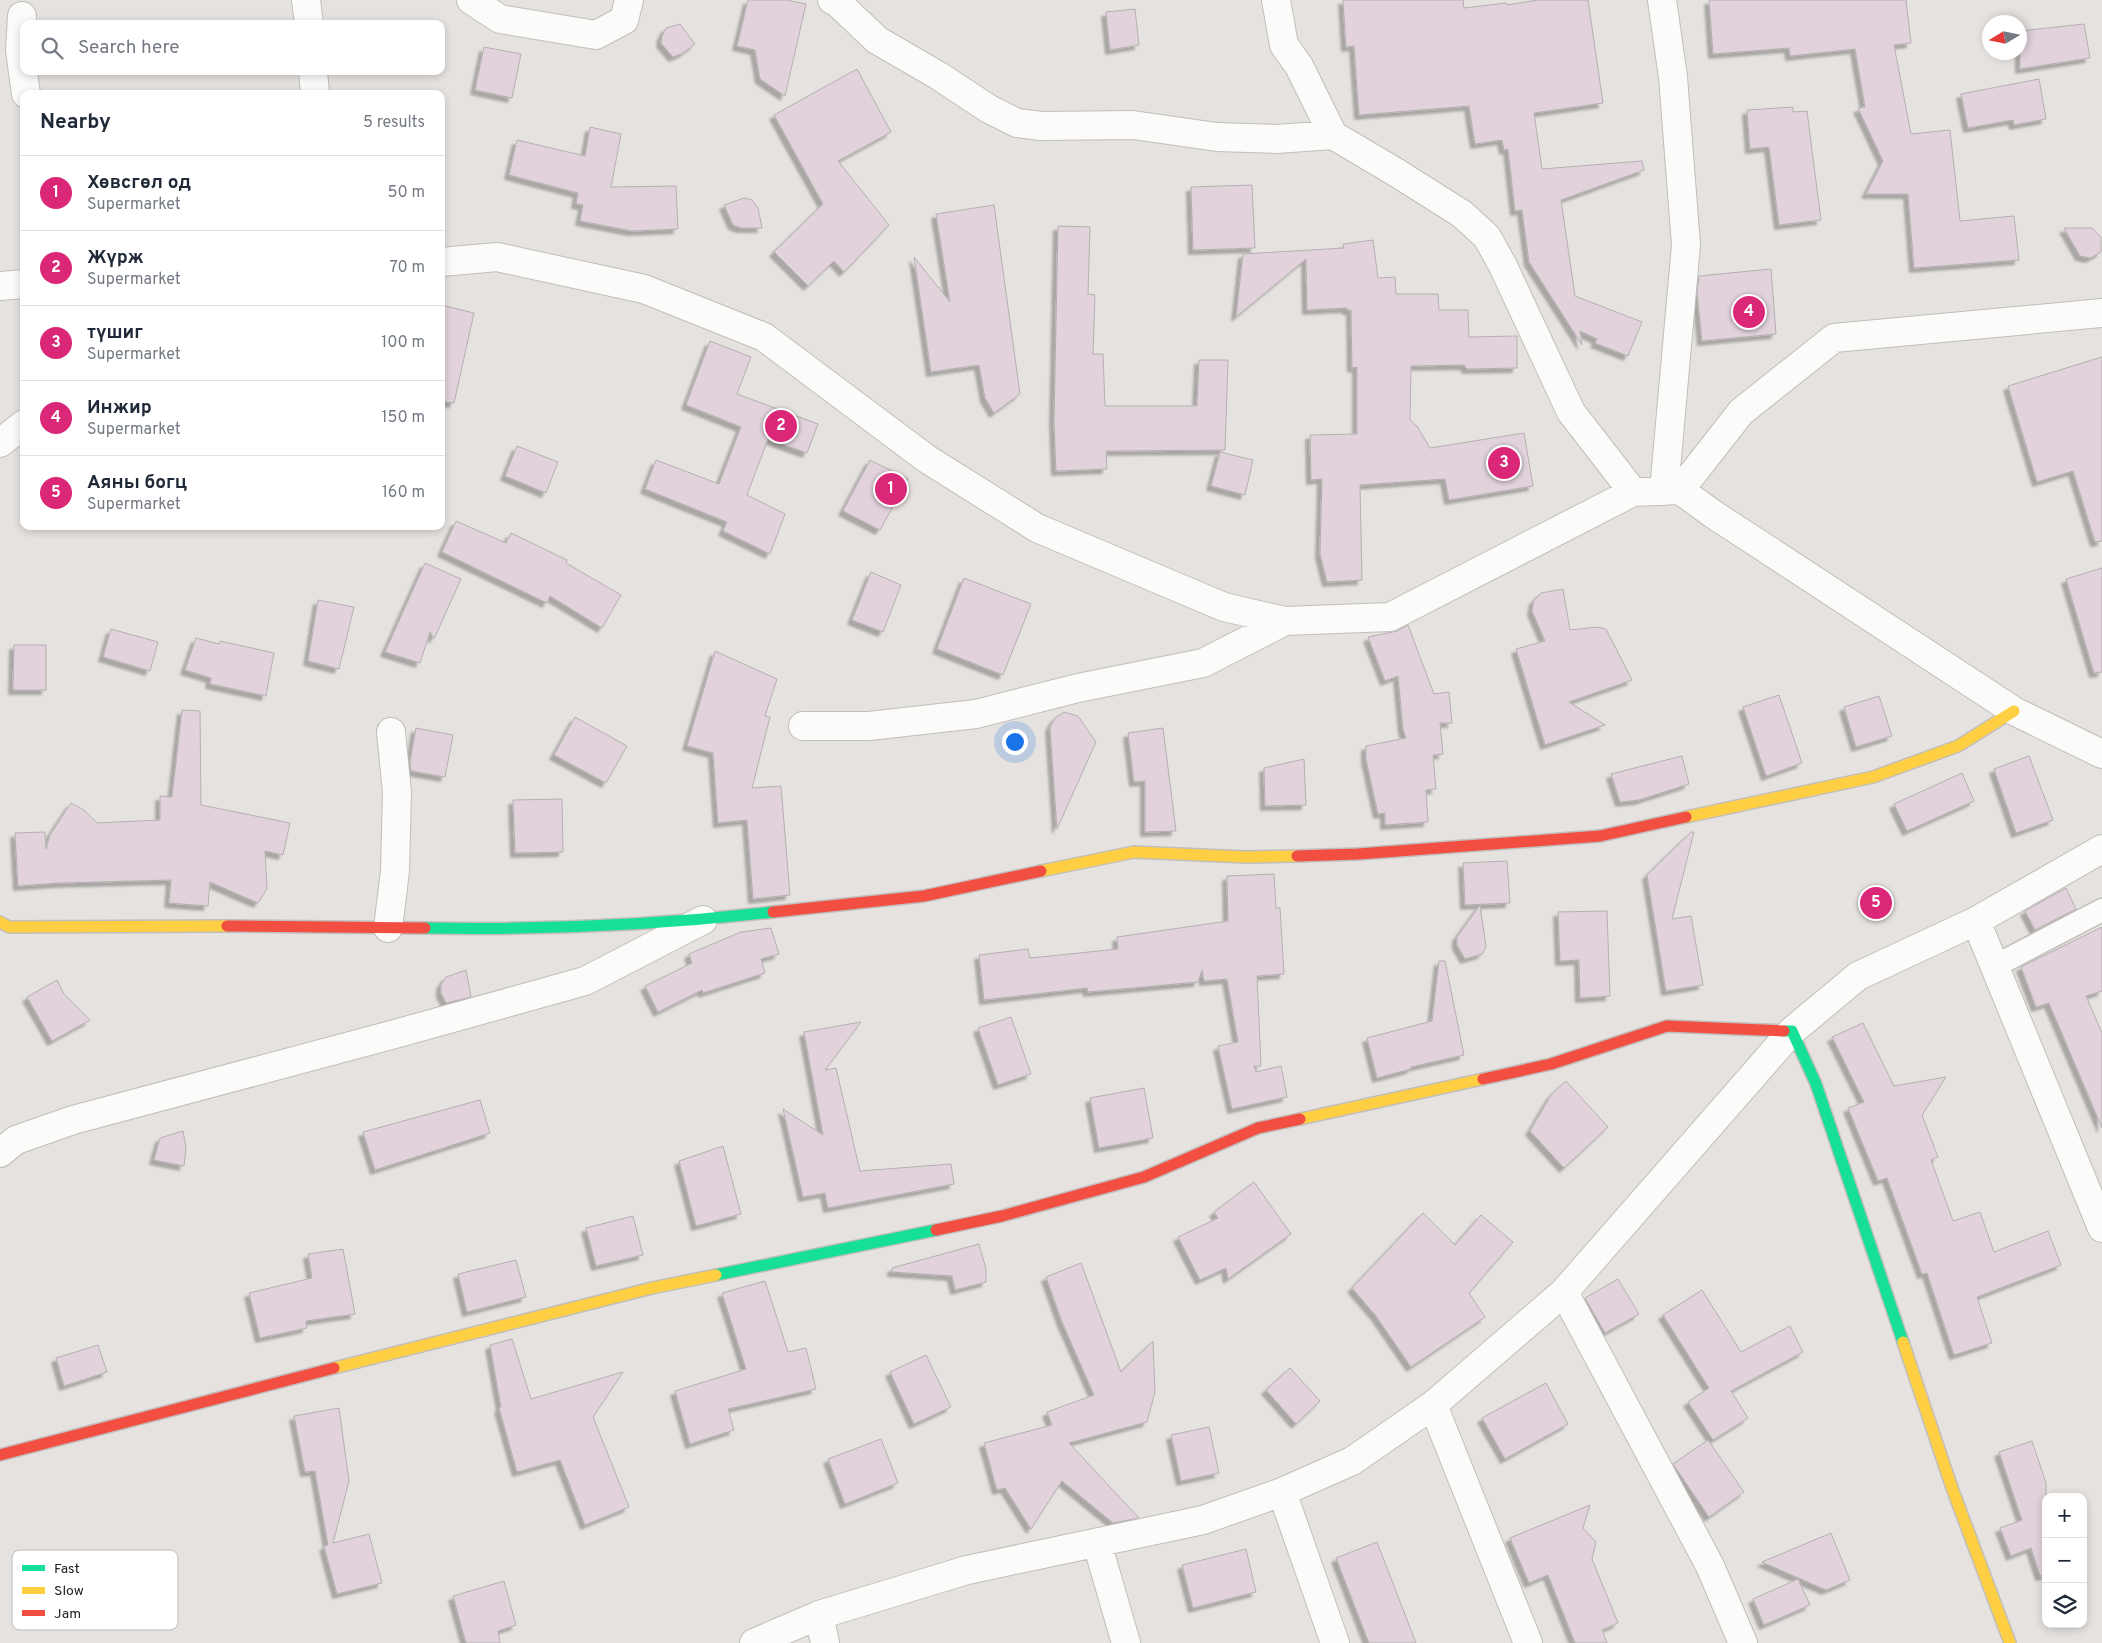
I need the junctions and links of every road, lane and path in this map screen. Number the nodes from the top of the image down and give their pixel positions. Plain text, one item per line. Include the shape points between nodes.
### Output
1 (306, 0) edge
2 (471, 0) edge
3 (630, 0) edge
4 (832, 0) edge
5 (1276, 0) edge
6 (1662, 0) edge
7 (22, 16) dead end
8 (22, 20) edge
9 (308, 20) edge
10 (23, 75) edge
11 (313, 75) edge
12 (25, 90) edge
13 (315, 90) edge
14 (1333, 135) junction
15 (445, 262) edge
16 (20, 284) edge
17 (0, 286) edge
18 (2102, 313) edge
19 (20, 427) edge
20 (0, 443) edge
21 (1672, 490) junction
22 (1633, 492) junction
23 (1285, 621) junction
24 (2014, 711) junction
25 (803, 726) dead end
26 (391, 732) dead end
27 (2102, 754) edge
28 (2102, 849) edge
29 (2102, 910) edge
30 (703, 920) junction
31 (1976, 921) junction
32 (0, 922) edge
33 (388, 928) junction
34 (1995, 966) junction
35 (1792, 1031) junction
36 (0, 1153) edge
37 (2102, 1228) edge
38 (1564, 1292) junction
39 (1433, 1405) junction
40 (0, 1455) edge
41 (1282, 1492) junction
42 (1097, 1543) junction
43 (819, 1616) junction
44 (754, 1643) edge
45 (825, 1643) edge
46 (1126, 1643) edge
47 (1335, 1643) edge
48 (1528, 1643) edge
49 (1743, 1643) edge
50 (2010, 1643) edge

1 - 9 street
2 - 3 street via 500,19 596,35 624,20
4 - 14 street via 877,40 1017,123 1041,126 1133,125 1216,137 1276,139
5 - 14 street via 1284,45 1299,66
6 - 21 street via 1673,77 1686,246
7 - 8 street
10 - 12 street
11 - 13 street
14 - 22 street via 1462,214 1487,238 1572,412
15 - 23 street via 496,257 644,289 764,337 927,459 1037,528 1224,607
16 - 17 street
18 - 21 street via 1834,338 1741,412
19 - 20 street
21 - 22 street
21 - 24 street
22 - 23 street via 1390,617
23 - 25 street via 1203,662 1078,688 976,714 869,726
24 - 27 street
24 - 30 street via 1958,746 1873,777 1600,836 1358,854 1246,857 1134,852 924,896
26 - 33 street via 397,792 395,871
28 - 31 street
29 - 34 lane
30 - 33 street via 476,929
30 - 36 street via 585,981 73,1120 16,1140
31 - 34 street
31 - 35 street via 1858,976
32 - 33 street via 9,927
34 - 37 street
35 - 38 street
35 - 40 street via 1667,1026 1551,1064 1258,1128 1144,1176 1002,1216 652,1288
35 - 50 street via 1816,1084 1952,1488
38 - 39 street
38 - 49 street via 1710,1566
39 - 41 street via 1352,1461
39 - 48 street
41 - 42 street via 1203,1520
41 - 47 street
42 - 43 street via 967,1570
42 - 46 street
43 - 44 street
43 - 45 street

